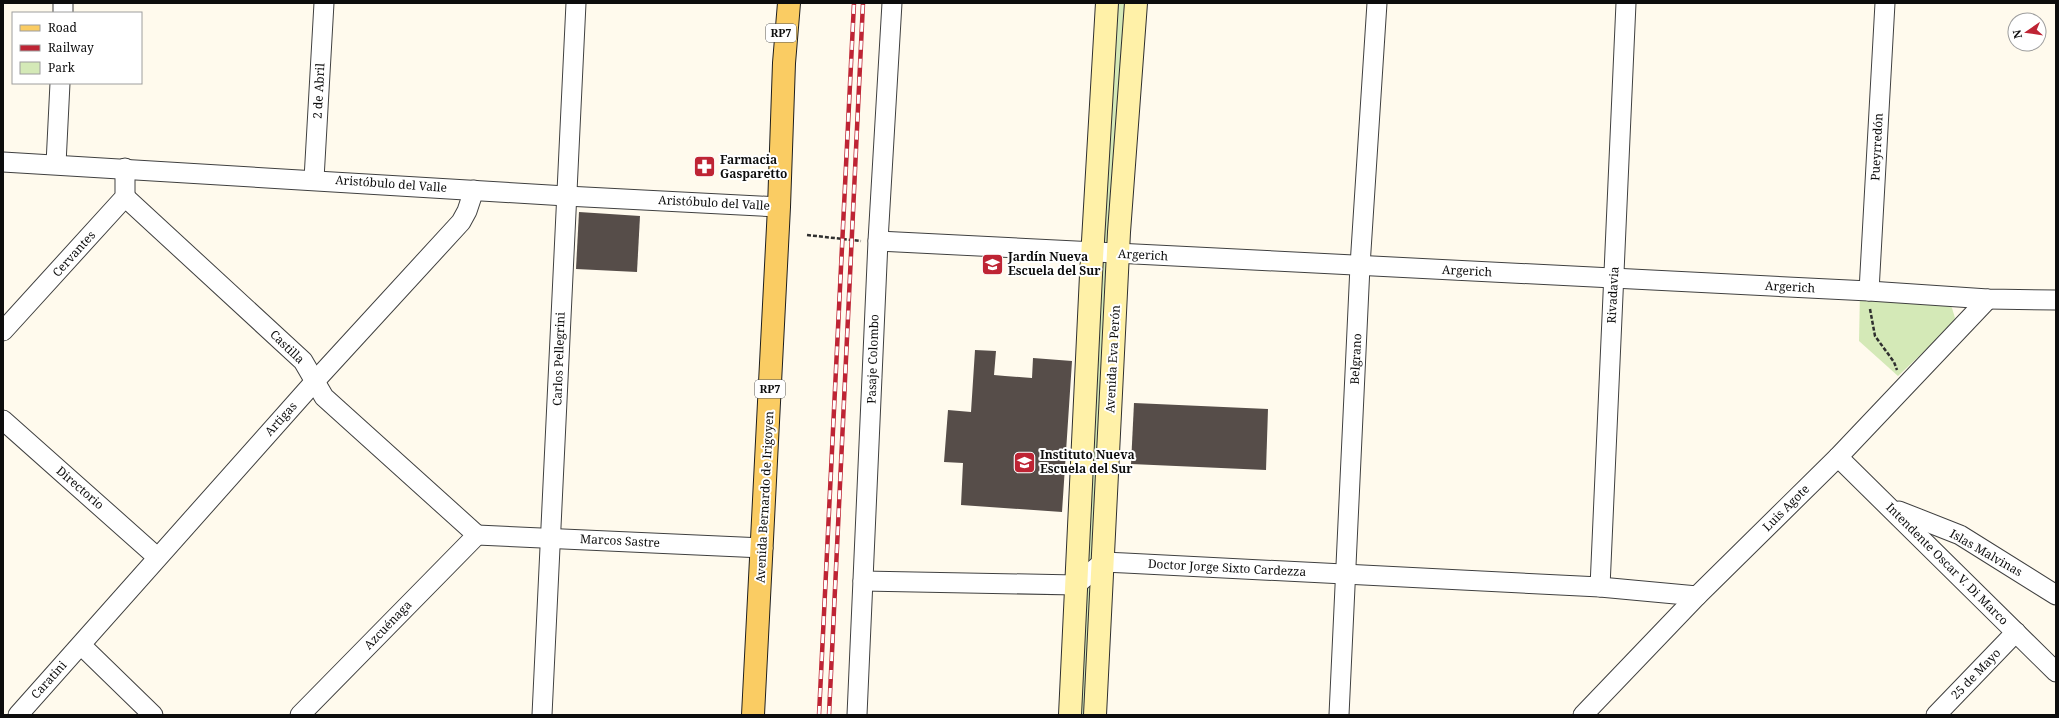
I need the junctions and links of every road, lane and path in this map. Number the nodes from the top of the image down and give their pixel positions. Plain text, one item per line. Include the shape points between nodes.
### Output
1 (324, 3) edge
2 (576, 3) edge
3 (779, 3) edge
4 (788, 3) edge
5 (892, 3) edge
6 (1107, 3) edge
7 (1136, 3) edge
8 (1377, 3) edge
9 (1626, 3) edge
10 (1885, 3) edge
11 (784, 63) junction
12 (60, 84) edge
13 (3, 162) edge
14 (56, 164) junction
15 (125, 168) junction
16 (314, 179) junction
17 (474, 190) junction
18 (566, 196) junction
19 (125, 197) junction
20 (779, 207) junction
21 (807, 235) dead end
22 (878, 241) junction
23 (1092, 252) junction
24 (1118, 254) junction
25 (1360, 266) junction
26 (1613, 279) junction
27 (1869, 291) junction
28 (1988, 299) junction
29 (2056, 300) edge
30 (3, 331) edge
31 (316, 380) junction
32 (1895, 397) junction
33 (3, 420) edge
34 (1838, 457) junction
35 (1891, 508) junction
36 (477, 535) junction
37 (551, 538) junction
38 (763, 548) junction
39 (157, 557) junction
40 (1103, 562) junction
41 (1346, 573) junction
42 (863, 581) junction
43 (1076, 585) junction
44 (1600, 587) junction
45 (2056, 595) edge
46 (1697, 596) junction
47 (2016, 632) junction
48 (81, 645) junction
49 (2056, 672) edge
50 (1592, 712) edge
51 (18, 715) edge
52 (153, 715) edge
53 (300, 715) edge
54 (542, 715) edge
55 (753, 715) edge
56 (857, 715) edge
57 (1070, 715) edge
58 (1095, 715) edge
59 (1339, 715) edge
60 (1936, 715) edge

1 - 16 street, 2 de Abril
2 - 18 street, Carlos Pellegrini
3 - 11 main road, RP7
4 - 11 main road, RP7
5 - 22 street, Pasaje Colombo
6 - 23 street
7 - 24 street, Avenida Eva Perón
8 - 25 street, Belgrano
9 - 26 street, Rivadavia
10 - 27 street, Pueyrredón
11 - 20 main road, Avenida Bernardo de Irigoyen / RP7
12 - 14 street
13 - 14 street, Aristóbulo del Valle
14 - 15 street, Aristóbulo del Valle
15 - 16 street, Aristóbulo del Valle
15 - 19 street
16 - 17 street, Aristóbulo del Valle
17 - 18 street, Aristóbulo del Valle
17 - 31 street, Artigas via 461,222
18 - 20 street, Aristóbulo del Valle
18 - 37 street, Carlos Pellegrini
19 - 30 street, Cervantes
19 - 31 street, Castilla via 303,360
20 - 38 main road, Avenida Bernardo de Irigoyen / RP7
21 - 22 path via 852,241
22 - 23 street, Argerich
22 - 42 street, Pasaje Colombo
23 - 24 street, Argerich
23 - 43 street
24 - 25 street, Argerich
24 - 40 street, Avenida Eva Perón
25 - 26 street, Argerich
25 - 41 street, Belgrano
26 - 27 street, Argerich
26 - 44 street, Rivadavia
27 - 28 street, Argerich
27 - 32 path via 1875,336 1896,366
28 - 29 street, Argerich
28 - 32 street, Luis Agote
31 - 36 street, Castilla via 324,397
31 - 39 street, Artigas
32 - 34 street, Luis Agote
33 - 39 street, Directorio
34 - 35 street, Intendente Oscar V. Di Marco
34 - 46 street, Luis Agote
35 - 45 street, Islas Malvinas via 1960,536
35 - 47 street, Intendente Oscar V. Di Marco
36 - 37 street, Marcos Sastre
36 - 53 street, Azcuénaga
37 - 38 street, Marcos Sastre
37 - 54 street, Carlos Pellegrini
38 - 55 main road, Avenida Bernardo de Irigoyen / RP7
39 - 48 street, Artigas
40 - 41 street, Doctor Jorge Sixto Cardezza
40 - 43 street
40 - 58 street, Avenida Eva Perón
41 - 44 street, Doctor Jorge Sixto Cardezza
41 - 59 street, Belgrano
42 - 43 street
42 - 56 street, Pasaje Colombo
43 - 57 street
44 - 46 street, Doctor Jorge Sixto Cardezza
46 - 50 street, Luis Agote
47 - 49 street, Intendente Oscar V. Di Marco
47 - 60 street, 25 de Mayo
48 - 51 street, Caratini
48 - 52 street

